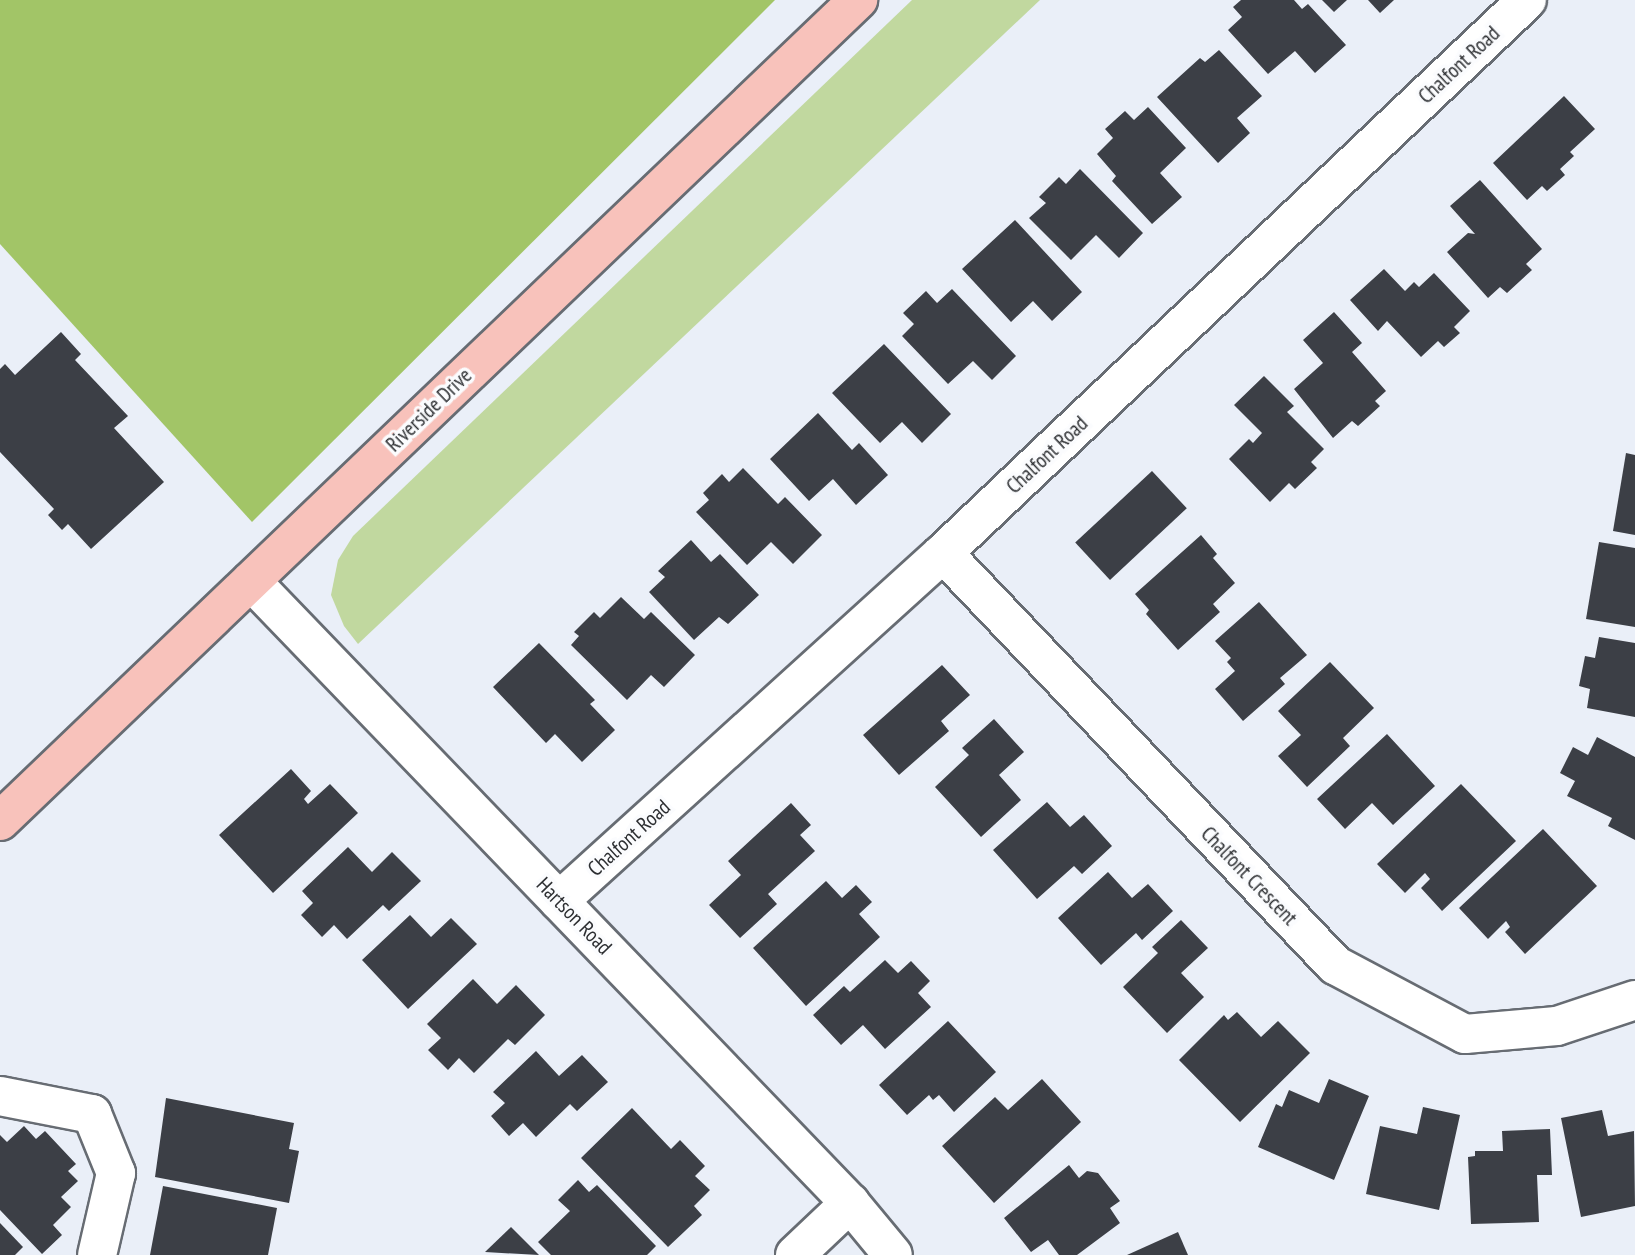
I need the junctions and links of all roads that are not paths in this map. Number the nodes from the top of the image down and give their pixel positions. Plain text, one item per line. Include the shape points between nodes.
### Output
1 (858, 0) edge
2 (1527, 0) edge
3 (943, 553) junction
4 (251, 581) junction
5 (0, 821) edge
6 (559, 901) junction
7 (1635, 1000) edge
8 (0, 1096) edge
9 (850, 1203) junction
10 (97, 1255) edge
11 (795, 1255) edge
12 (893, 1255) edge

1 - 4 main road, Riverside Drive
2 - 3 street, Chalfont Road
3 - 6 street, Chalfont Road
3 - 7 street, Chalfont Crescent via 1335,965 1465,1034 1557,1026
4 - 5 main road, Riverside Drive
4 - 6 street, Hartson Road
6 - 9 street, Hartson Road
8 - 10 street via 92,1114 116,1173
9 - 11 street
9 - 12 street, Hartson Road

